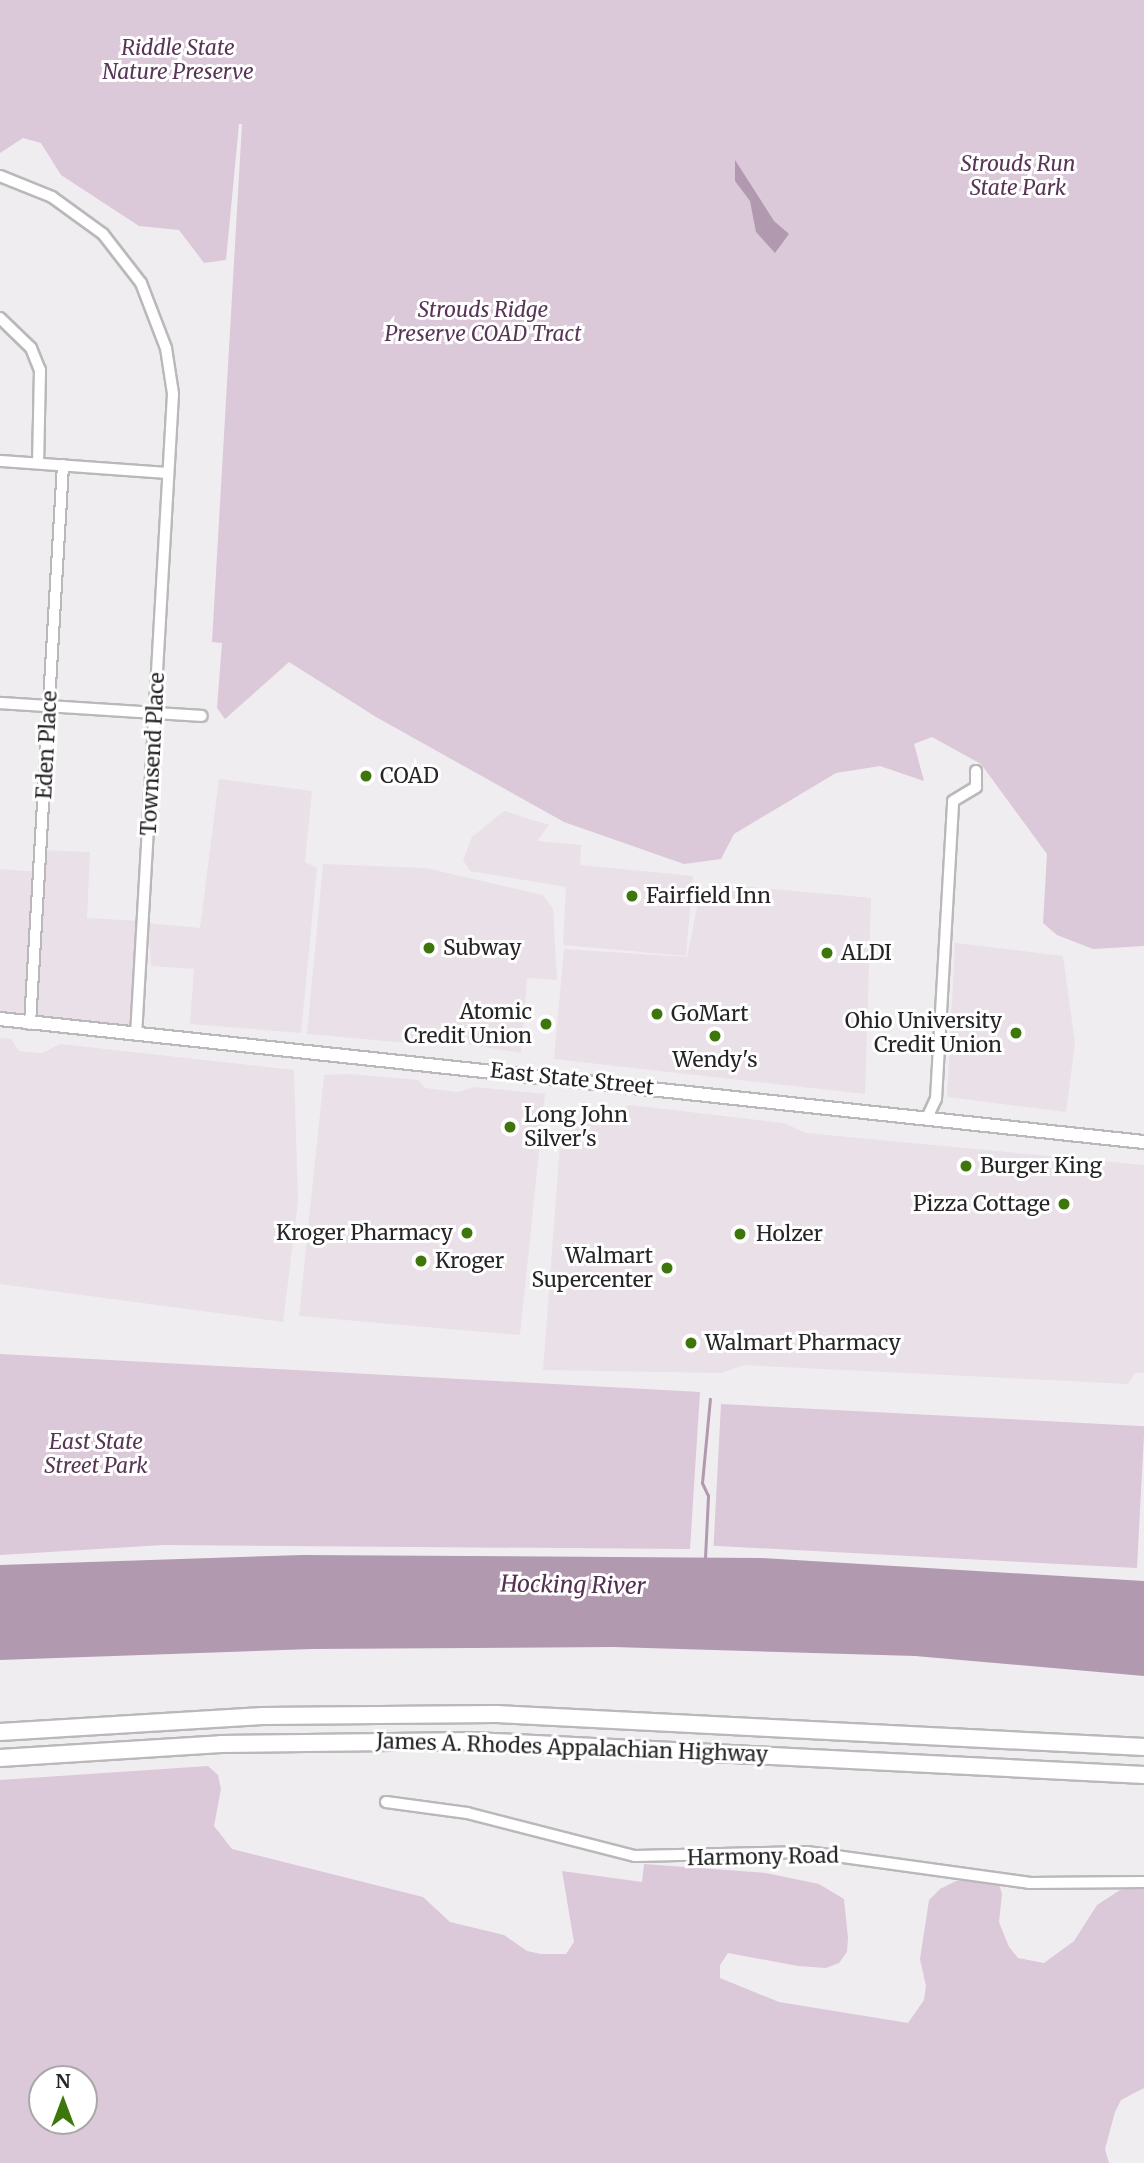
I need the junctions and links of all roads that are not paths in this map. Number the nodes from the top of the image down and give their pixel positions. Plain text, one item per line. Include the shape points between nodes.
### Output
1 (0, 176) edge
2 (0, 318) edge
3 (0, 461) edge
4 (38, 463) junction
5 (63, 465) junction
6 (166, 473) junction
7 (0, 703) edge
8 (49, 706) junction
9 (156, 712) junction
10 (202, 716) dead end
11 (976, 771) dead end
12 (0, 1019) edge
13 (30, 1024) junction
14 (136, 1035) junction
15 (927, 1118) junction
16 (1144, 1142) edge
17 (0, 1732) edge
18 (1144, 1746) edge
19 (0, 1758) edge
20 (1144, 1775) edge
21 (386, 1802) dead end
22 (1144, 1882) edge

1 - 6 street, Townsend Place via 52,197 86,219 118,250 141,283 164,338 171,378
2 - 4 street via 31,348 40,370
3 - 4 street
4 - 5 street
5 - 6 street
5 - 8 street, Eden Place
6 - 9 street, Townsend Place
7 - 8 street
8 - 9 street
8 - 13 street, Eden Place
9 - 10 street
9 - 14 street, Townsend Place
11 - 15 street via 976,788 953,801 936,1098
12 - 13 main road, East State Street
13 - 14 main road, East State Street
14 - 15 main road, East State Street
15 - 16 main road, East State Street
17 - 18 highway, James A. Rhodes Appalachian Highway via 263,1716 496,1714
19 - 20 highway, James A. Rhodes Appalachian Highway via 220,1744 488,1742
21 - 22 street, Harmony Road via 467,1813 635,1856 807,1852 1029,1883

